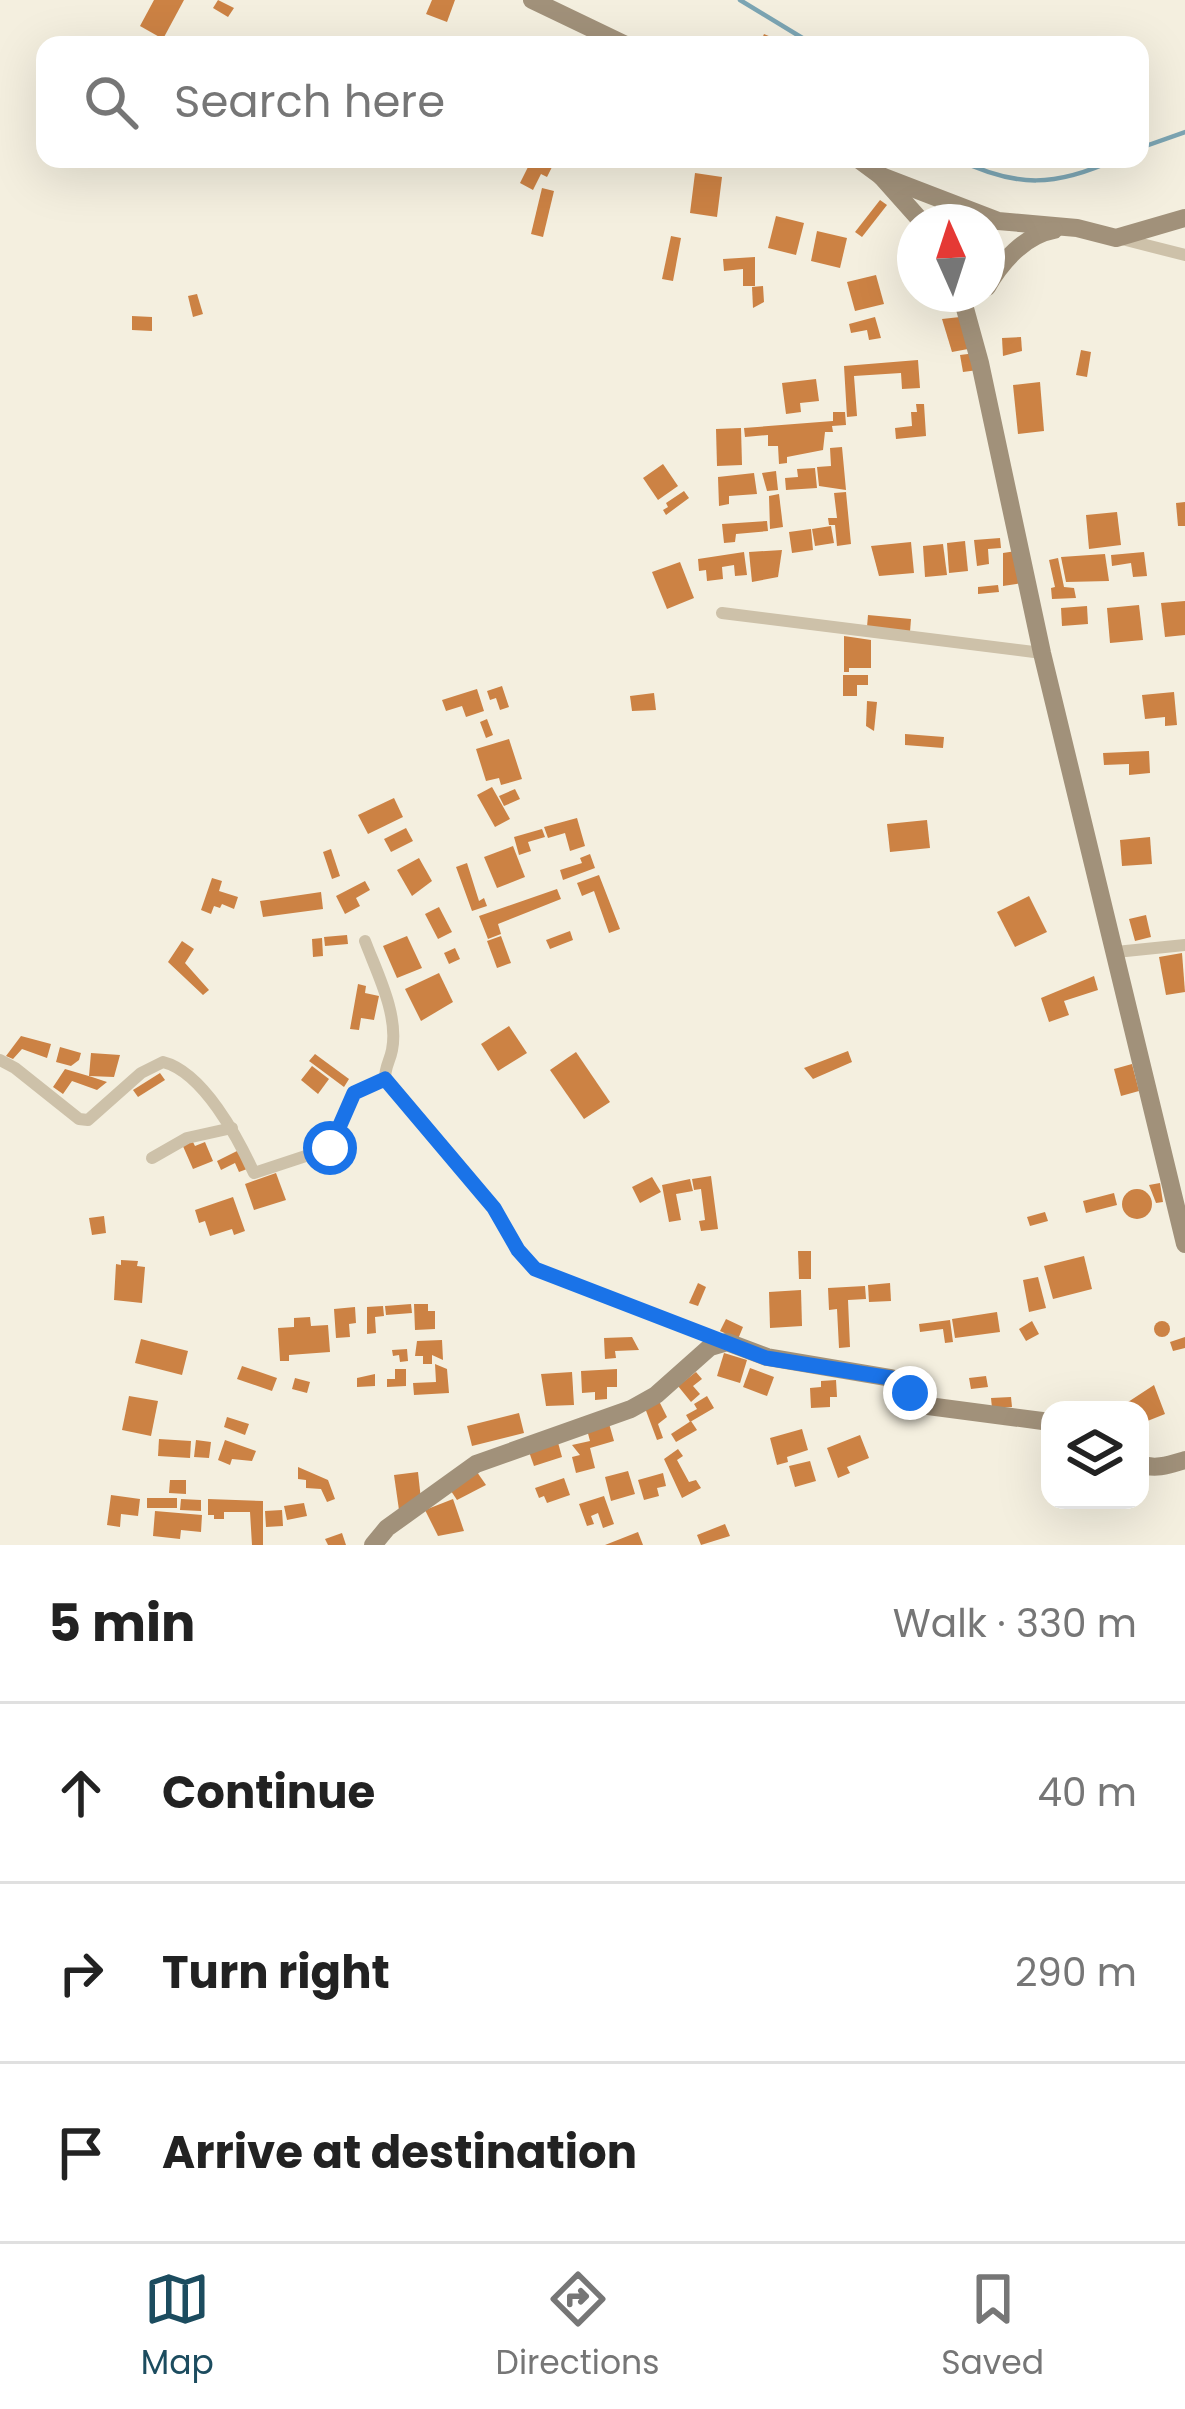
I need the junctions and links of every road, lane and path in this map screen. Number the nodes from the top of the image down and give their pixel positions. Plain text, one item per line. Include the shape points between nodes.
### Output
1 (532, 0) edge
2 (607, 36) edge
3 (870, 168) edge
4 (881, 176) junction
5 (906, 204) edge
6 (1185, 218) edge
7 (1077, 228) junction
8 (1116, 238) junction
9 (1185, 255) edge
10 (1005, 265) edge
11 (967, 312) edge
12 (978, 312) edge
13 (972, 329) junction
14 (722, 614) dead end
15 (1042, 653) junction
16 (365, 941) dead end
17 (1185, 945) edge
18 (1116, 952) junction
19 (0, 1060) edge
20 (385, 1079) junction
21 (232, 1128) junction
22 (152, 1158) dead end
23 (1185, 1244) edge
24 (728, 1342) junction
25 (1041, 1421) edge
26 (1185, 1460) edge
27 (1149, 1466) edge
28 (374, 1545) edge

1 - 2 street
3 - 4 street
4 - 5 street
4 - 7 street via 998,221
6 - 8 street
7 - 8 street
7 - 10 street via 1036,234
8 - 9 street
11 - 13 street
12 - 13 street
13 - 15 street
14 - 15 street
15 - 18 street
16 - 20 street via 388,1003 393,1049
17 - 18 street
18 - 23 street
19 - 21 street via 88,1120 141,1072 176,1065
20 - 21 street via 354,1093 330,1148 254,1173
20 - 24 street via 535,1269
21 - 22 street via 187,1138
24 - 25 street via 766,1358 891,1378 928,1406
24 - 28 street via 631,1408 476,1464
26 - 27 street

